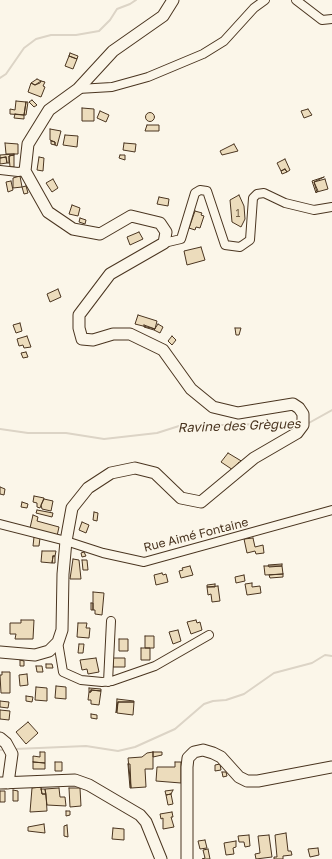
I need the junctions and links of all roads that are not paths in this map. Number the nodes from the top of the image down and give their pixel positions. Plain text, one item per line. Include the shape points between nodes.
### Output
1 (173, 0) edge
2 (265, 0) edge
3 (296, 0) edge
4 (332, 19) edge
5 (78, 89) junction
6 (0, 170) edge
7 (25, 170) junction
8 (332, 207) edge
9 (164, 242) junction
10 (332, 510) edge
11 (0, 524) edge
12 (66, 541) junction
13 (111, 621) dead end
14 (209, 634) dead end
15 (58, 642) junction
16 (0, 652) edge
17 (108, 682) junction
18 (0, 738) edge
19 (332, 767) edge
20 (6, 780) edge
21 (161, 859) edge
22 (187, 859) edge

1 - 5 main road via 163,16 113,51
2 - 5 street via 254,8 224,41 203,54 148,77 112,87
3 - 4 street via 322,20
5 - 7 main road via 48,110 28,144
6 - 7 street
7 - 9 main road via 48,212 73,229 100,234 131,216 160,223 166,232
8 - 9 street via 314,210 285,203 264,193 257,194 253,198 250,240 240,247 225,245 208,191 200,190 195,193 181,239
9 - 12 main road via 110,274 79,315 82,339 93,340 113,334 130,334 163,350 191,389 213,407 238,413 292,404 303,414 303,425 298,432 254,458 201,502 181,498 155,473 135,468 111,473 88,488 72,508
10 - 12 street, Rue Aimé Fontaine via 144,562 103,554
11 - 12 street, Rue Aimé Fontaine
12 - 15 main road via 62,630
13 - 17 street
14 - 17 street via 155,666
15 - 16 main road via 49,650 35,655
15 - 17 street via 63,672 82,680
18 - 20 main road via 12,754
19 - 22 main road via 247,781 239,777 217,755 203,750 194,752 188,758 186,767
20 - 21 main road via 75,780 90,785 140,815 146,822

